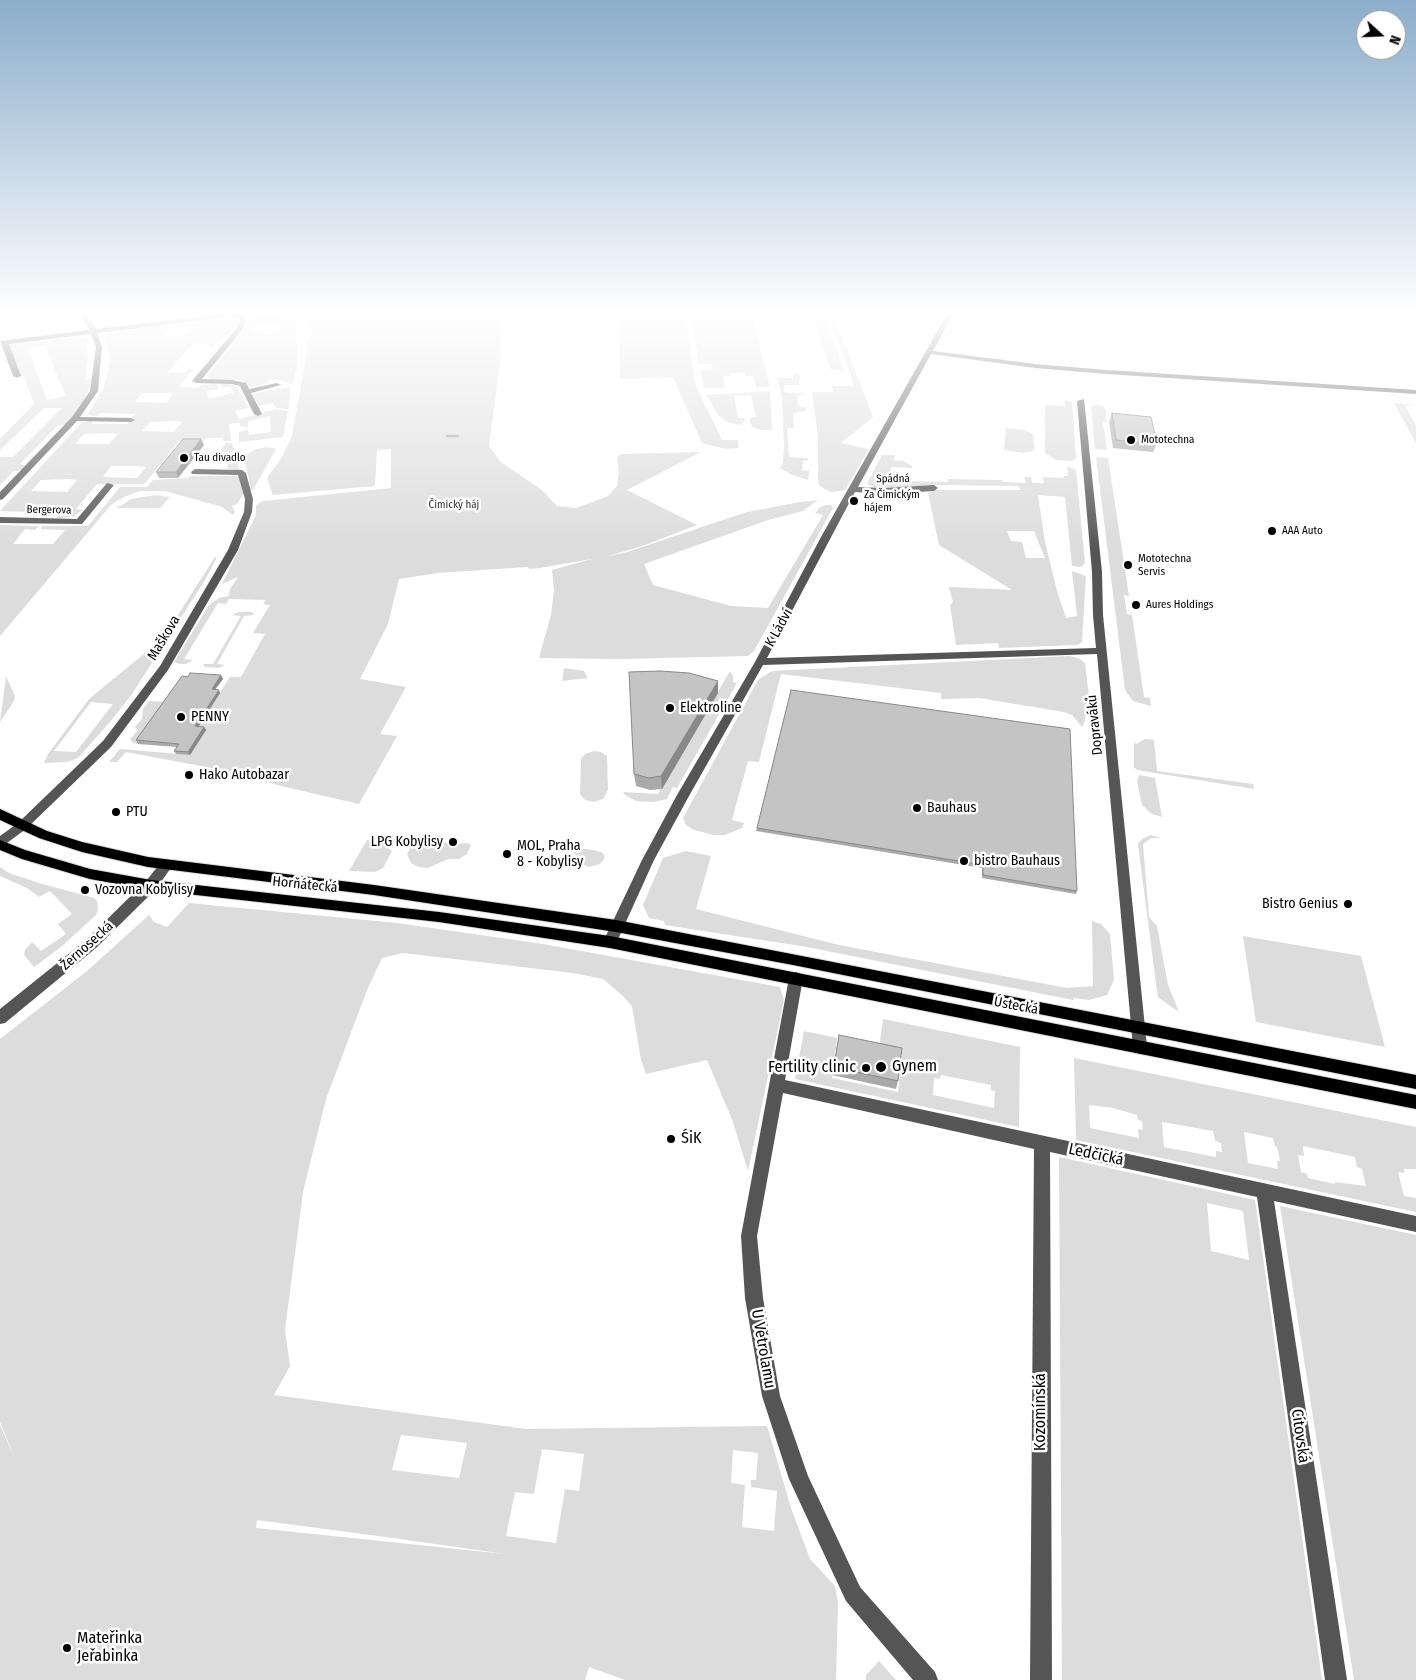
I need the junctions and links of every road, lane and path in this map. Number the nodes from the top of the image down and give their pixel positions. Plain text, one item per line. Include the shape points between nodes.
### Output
1 (93, 392) edge
2 (246, 392) edge
3 (906, 392) edge
4 (1081, 400) dead end
5 (258, 414) dead end
6 (75, 419) junction
7 (131, 420) dead end
8 (195, 472) dead end
9 (110, 485) dead end
10 (934, 488) dead end
11 (853, 489) junction
12 (0, 497) edge
13 (0, 520) edge
14 (1102, 651) junction
15 (760, 662) junction
16 (0, 814) edge
17 (22, 826) junction
18 (0, 844) edge
19 (167, 865) junction
20 (151, 886) junction
21 (616, 926) junction
22 (610, 942) junction
23 (796, 978) junction
24 (0, 1018) edge
25 (1138, 1028) junction
26 (1140, 1047) junction
27 (1416, 1082) edge
28 (777, 1085) junction
29 (1416, 1102) edge
30 (1042, 1144) junction
31 (1264, 1192) junction
32 (1416, 1224) edge
33 (928, 1680) edge
34 (1041, 1680) edge
35 (1336, 1680) edge

1 - 6 street
2 - 5 street
3 - 11 street, K Ládví
4 - 14 street, Dopraváků
6 - 7 street
6 - 12 street
8 - 17 street, Maškova via 242,473 249,499 248,512 234,550 149,689 96,757
9 - 13 street, Bergerova via 79,522
10 - 11 street, Spádná
11 - 15 street, K Ládví
14 - 15 street
14 - 25 street, Dopraváků
15 - 21 street, K Ládví via 683,794
16 - 17 main road, Horňátecká
17 - 18 street, Horňátecká
17 - 19 main road, Horňátecká via 82,847
18 - 20 main road, Horňátecká via 22,854 90,874
19 - 20 street, Žernosecká
19 - 21 main road, Horňátecká
20 - 22 main road, Horňátecká via 439,917
20 - 24 street, Žernosecká via 91,944
21 - 22 street, K Ládví
21 - 25 main road, Ústecká
22 - 23 main road, Ústecká
23 - 26 main road, Ústecká
23 - 28 street, U Větrolamu
25 - 26 street, Dopraváků
25 - 27 main road, Ústecká
26 - 29 main road, Ústecká
28 - 30 street, Ledčická
28 - 33 street, U Větrolamu via 749,1236 754,1298 770,1396 799,1478 853,1594
30 - 31 street, Ledčická
30 - 34 street, Kozomínská
31 - 32 street, Ledčická
31 - 35 street, Cítovská

